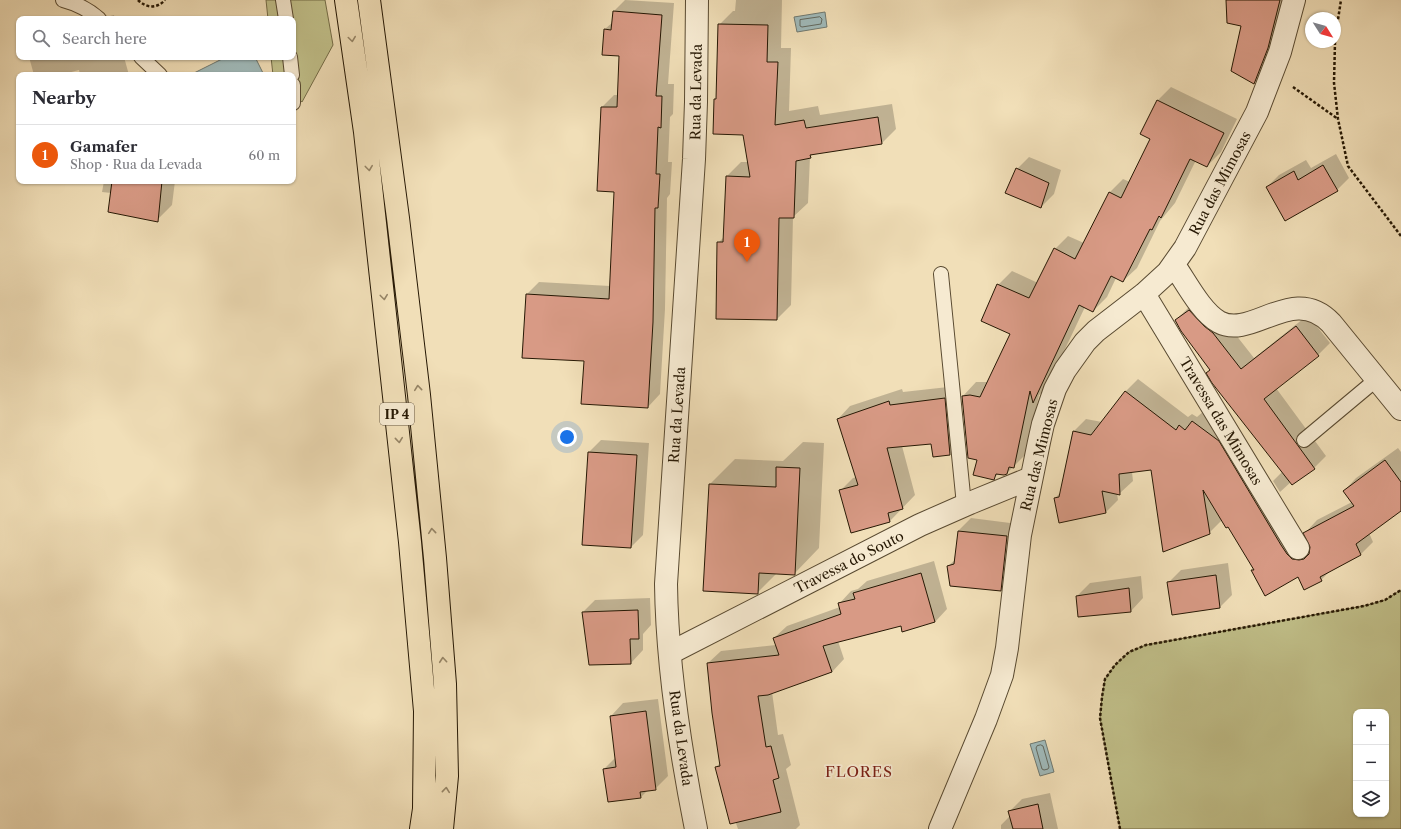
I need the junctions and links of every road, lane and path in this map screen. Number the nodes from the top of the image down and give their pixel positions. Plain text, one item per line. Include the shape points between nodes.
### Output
1 (63, 0) edge
2 (138, 0) edge
3 (165, 0) edge
4 (283, 0) edge
5 (346, 0) edge
6 (369, 0) edge
7 (697, 0) edge
8 (1294, 0) edge
9 (1341, 0) edge
10 (1339, 12) edge
11 (96, 16) edge
12 (286, 16) edge
13 (1335, 48) edge
14 (144, 60) edge
15 (290, 60) edge
16 (157, 72) edge
17 (292, 72) edge
18 (1273, 72) junction
19 (1338, 119) junction
20 (1401, 236) edge
21 (1174, 265) junction
22 (942, 274) dead end
23 (1144, 294) junction
24 (1377, 379) junction
25 (1401, 409) edge
26 (1304, 440) dead end
27 (1031, 478) junction
28 (964, 505) junction
29 (1298, 548) dead end
30 (1401, 590) edge
31 (670, 653) junction
32 (421, 829) edge
33 (442, 829) edge
34 (696, 829) edge
35 (940, 829) edge
36 (1120, 829) edge

1 - 11 lane via 89,10
2 - 3 path via 152,7
4 - 12 lane
5 -> 32 highway, IP 4 via 368,162 410,542 425,711 424,809
33 -> 6 highway, IP 4 via 448,776 445,684 434,558 418,388
7 - 31 street, Rua da Levada via 694,159 666,584
8 - 18 street, Rua das Mimosas
9 - 10 path
13 - 19 path via 1334,83
14 - 16 lane
15 - 17 lane
18 - 19 path
18 - 21 street, Rua das Mimosas via 1246,134
19 - 20 path via 1348,166
21 - 23 street, Rua das Mimosas
21 - 24 street via 1210,314 1226,324 1244,324 1290,309 1317,312 1331,323
22 - 28 lane
23 - 27 street, Rua das Mimosas via 1096,331 1065,370 1049,407
23 - 29 street, Travessa das Mimosas
24 - 25 street
24 - 26 lane
27 - 28 street, Travessa do Souto
27 - 35 street, Rua das Mimosas via 1020,535 1002,675
28 - 31 street, Travessa do Souto
30 - 36 path via 1385,600 1364,606 1146,645 1129,652 1105,679 1100,718
31 - 34 street, Rua da Levada via 682,754

